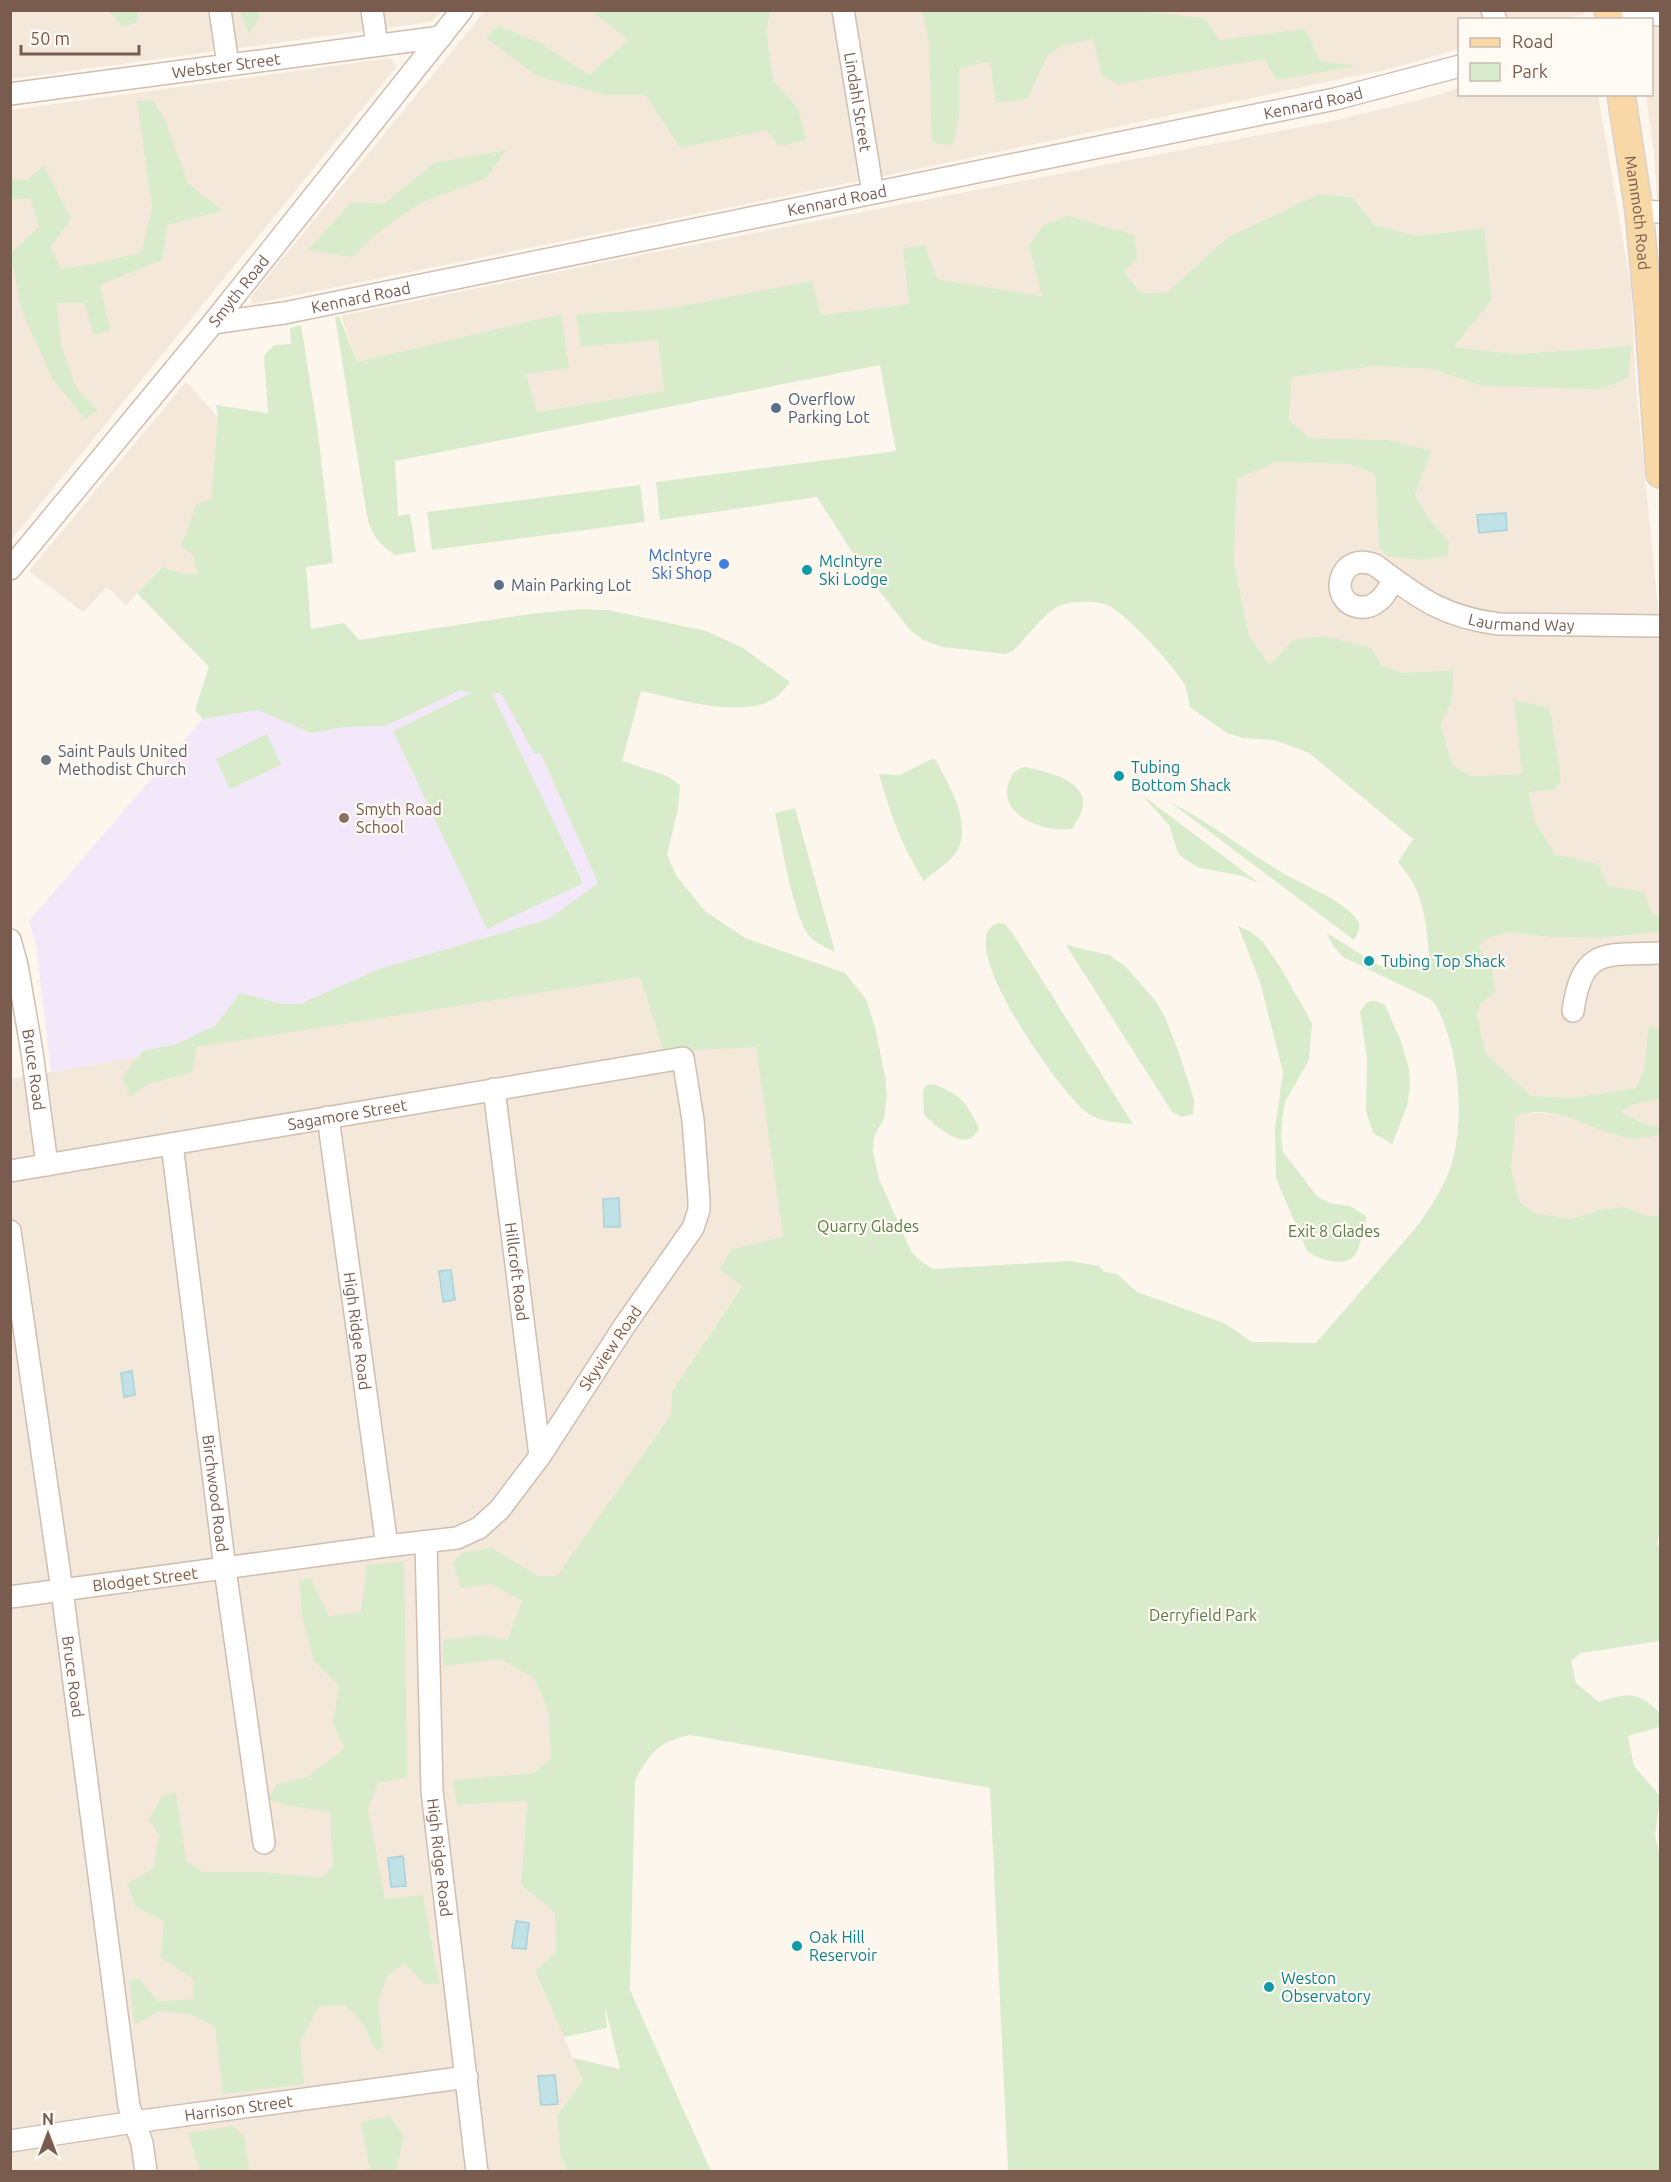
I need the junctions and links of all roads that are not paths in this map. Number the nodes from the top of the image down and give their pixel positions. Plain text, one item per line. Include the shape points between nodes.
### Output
1 (220, 10) edge
2 (372, 10) edge
3 (462, 10) edge
4 (843, 10) edge
5 (1660, 15) edge
6 (1626, 18) edge
7 (441, 37) junction
8 (377, 45) junction
9 (228, 65) junction
10 (1458, 67) edge
11 (10, 94) edge
12 (1621, 96) edge
13 (873, 193) junction
14 (1650, 212) edge
15 (213, 323) junction
16 (1660, 474) edge
17 (10, 568) edge
18 (1394, 579) dead end
19 (1660, 627) edge
20 (10, 940) edge
21 (1660, 953) edge
22 (1573, 1011) dead end
23 (683, 1058) joint
24 (494, 1089) junction
25 (328, 1117) junction
26 (172, 1144) junction
27 (47, 1165) junction
28 (10, 1171) edge
29 (10, 1231) edge
30 (540, 1456) junction
31 (426, 1542) junction
32 (387, 1546) junction
33 (225, 1569) junction
34 (62, 1590) junction
35 (10, 1597) edge
36 (264, 1843) dead end
37 (467, 2077) junction
38 (134, 2122) junction
39 (10, 2141) edge
40 (146, 2172) edge
41 (477, 2172) edge

1 - 9 street
2 - 8 street
3 - 7 street, Smyth Road
4 - 13 street, Lindahl Street
5 - 6 street via 1644,13
7 - 8 street, Webster Street
7 - 15 street, Smyth Road
8 - 9 street, Webster Street
9 - 11 street, Webster Street
10 - 13 street, Kennard Road via 1335,99
12 - 14 main road, Mammoth Road
13 - 15 street, Kennard Road via 284,313
14 - 16 main road, Mammoth Road via 1648,306
15 - 17 street, Smyth Road
18 - 19 street, Laurmand Way via 1434,607 1478,621
20 - 27 street, Bruce Road via 32,1052
21 - 22 street via 1615,955 1590,963 1576,992
23 - 24 street, Sagamore Street
23 - 30 street, Skyview Road via 698,1169 697,1219
24 - 25 street, Sagamore Street
24 - 30 street, Hillcroft Road
25 - 26 street, Sagamore Street
25 - 32 street, High Ridge Road
26 - 27 street, Sagamore Street
26 - 33 street, Birchwood Road
27 - 28 street, Sagamore Street
29 - 34 street, Bruce Road
30 - 31 street, Skyview Road via 500,1509 479,1528 458,1538
31 - 32 street, Skyview Road
31 - 37 street, High Ridge Road via 432,1791
32 - 33 street, Blodget Street
33 - 34 street, Blodget Street
33 - 36 street, Birchwood Road
34 - 35 street, Blodget Street
34 - 38 street, Bruce Road
37 - 38 street, Harrison Street
37 - 41 street, High Ridge Road
38 - 39 street, Harrison Street
38 - 40 street, Bruce Road

